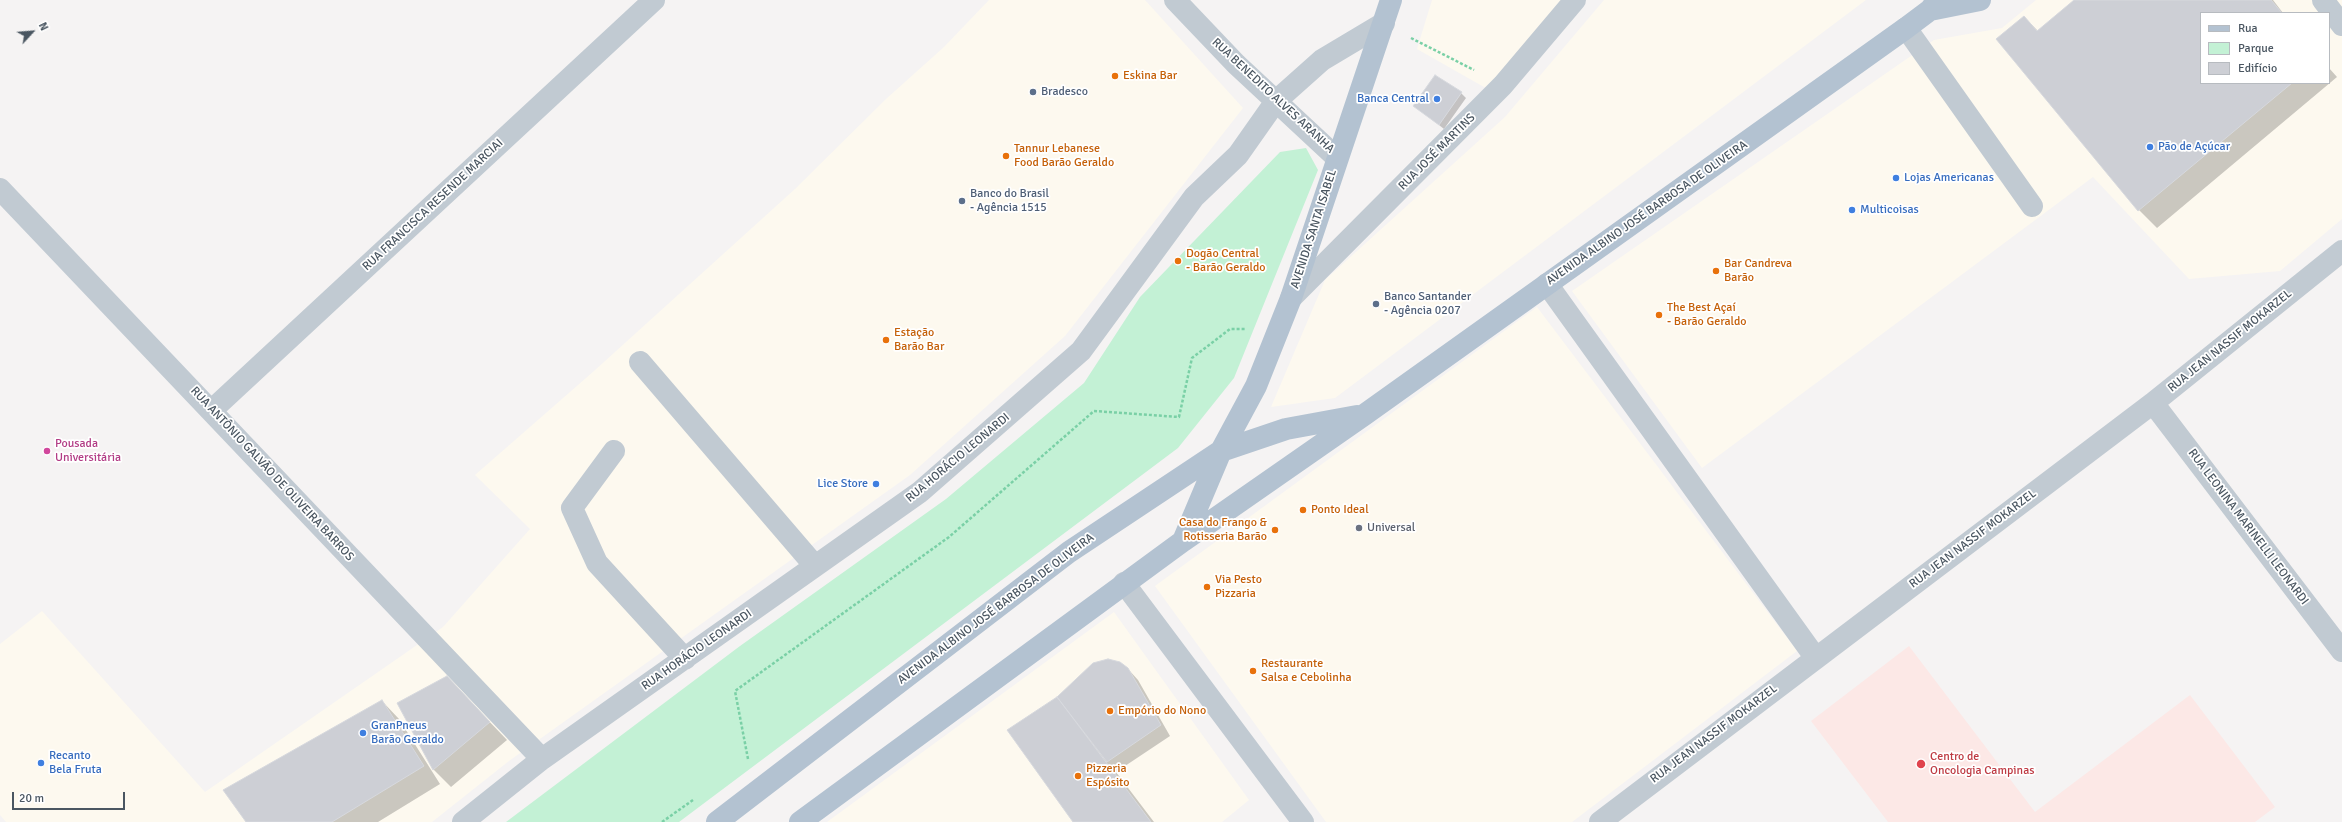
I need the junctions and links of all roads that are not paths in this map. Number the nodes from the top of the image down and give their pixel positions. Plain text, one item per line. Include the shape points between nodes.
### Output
1 (654, 0) edge
2 (1175, 0) edge
3 (1391, 0) edge
4 (1575, 0) edge
5 (1980, 0) edge
6 (2323, 0) edge
7 (1934, 5) edge
8 (1384, 24) junction
9 (2342, 25) edge
10 (1906, 28) junction
11 (1276, 101) junction
12 (1337, 158) junction
13 (0, 189) edge
14 (2032, 206) dead end
15 (2342, 251) edge
16 (1547, 284) junction
17 (1291, 298) junction
18 (640, 362) dead end
19 (2153, 403) junction
20 (212, 410) junction
21 (1364, 415) junction
22 (614, 451) dead end
23 (1221, 451) junction
24 (1183, 541) junction
25 (815, 566) junction
26 (1124, 583) junction
27 (2342, 651) edge
28 (1815, 657) junction
29 (685, 658) junction
30 (542, 759) junction
31 (463, 822) edge
32 (717, 822) edge
33 (800, 822) edge
34 (1303, 822) edge
35 (1600, 822) edge

1 - 20 street, RUA FRANCISCA RESENDE MARCIAI
2 - 11 street, RUA BENEDITO ALVES ARANHA via 1236,64
3 - 8 main road, AVENIDA SANTA ISABEL
4 - 17 street, RUA JOSÉ MARTINS via 1503,85
5 - 7 main road, AVENIDA ALBINO JOSÉ BARBOSA DE OLIVEIRA
6 - 9 street
7 - 10 main road, AVENIDA ALBINO JOSÉ BARBOSA DE OLIVEIRA
8 - 11 street, RUA HORÁCIO LEONARDI via 1322,60
8 - 12 main road, AVENIDA SANTA ISABEL
10 - 14 street
10 - 16 main road, AVENIDA ALBINO JOSÉ BARBOSA DE OLIVEIRA
11 - 12 street, RUA BENEDITO ALVES ARANHA
11 - 25 street, RUA HORÁCIO LEONARDI via 1238,155 1194,197 1081,351 920,492
12 - 17 main road, AVENIDA SANTA ISABEL
13 - 20 street, RUA ANTÔNIO GALVÃO DE OLIVEIRA BARROS
15 - 19 street, RUA JEAN NASSIF MOKARZEL
16 - 21 main road, AVENIDA ALBINO JOSÉ BARBOSA DE OLIVEIRA
16 - 28 street
17 - 23 main road, AVENIDA SANTA ISABEL via 1256,386
18 - 25 street
19 - 27 street, RUA LEONINA MARINELLI LEONARDI
19 - 28 street, RUA JEAN NASSIF MOKARZEL
20 - 30 street, RUA ANTÔNIO GALVÃO DE OLIVEIRA BARROS
21 - 23 main road, AVENIDA ALBINO JOSÉ BARBOSA DE OLIVEIRA via 1286,429
21 - 24 main road, AVENIDA ALBINO JOSÉ BARBOSA DE OLIVEIRA
22 - 29 street via 572,508 597,563
23 - 24 main road, AVENIDA SANTA ISABEL
23 - 32 main road, AVENIDA ALBINO JOSÉ BARBOSA DE OLIVEIRA via 1068,552
24 - 26 main road, AVENIDA ALBINO JOSÉ BARBOSA DE OLIVEIRA
25 - 29 street, RUA HORÁCIO LEONARDI
26 - 33 main road, AVENIDA ALBINO JOSÉ BARBOSA DE OLIVEIRA
26 - 34 street
28 - 35 street, RUA JEAN NASSIF MOKARZEL
29 - 30 street, RUA HORÁCIO LEONARDI
30 - 31 street, RUA HORÁCIO LEONARDI

